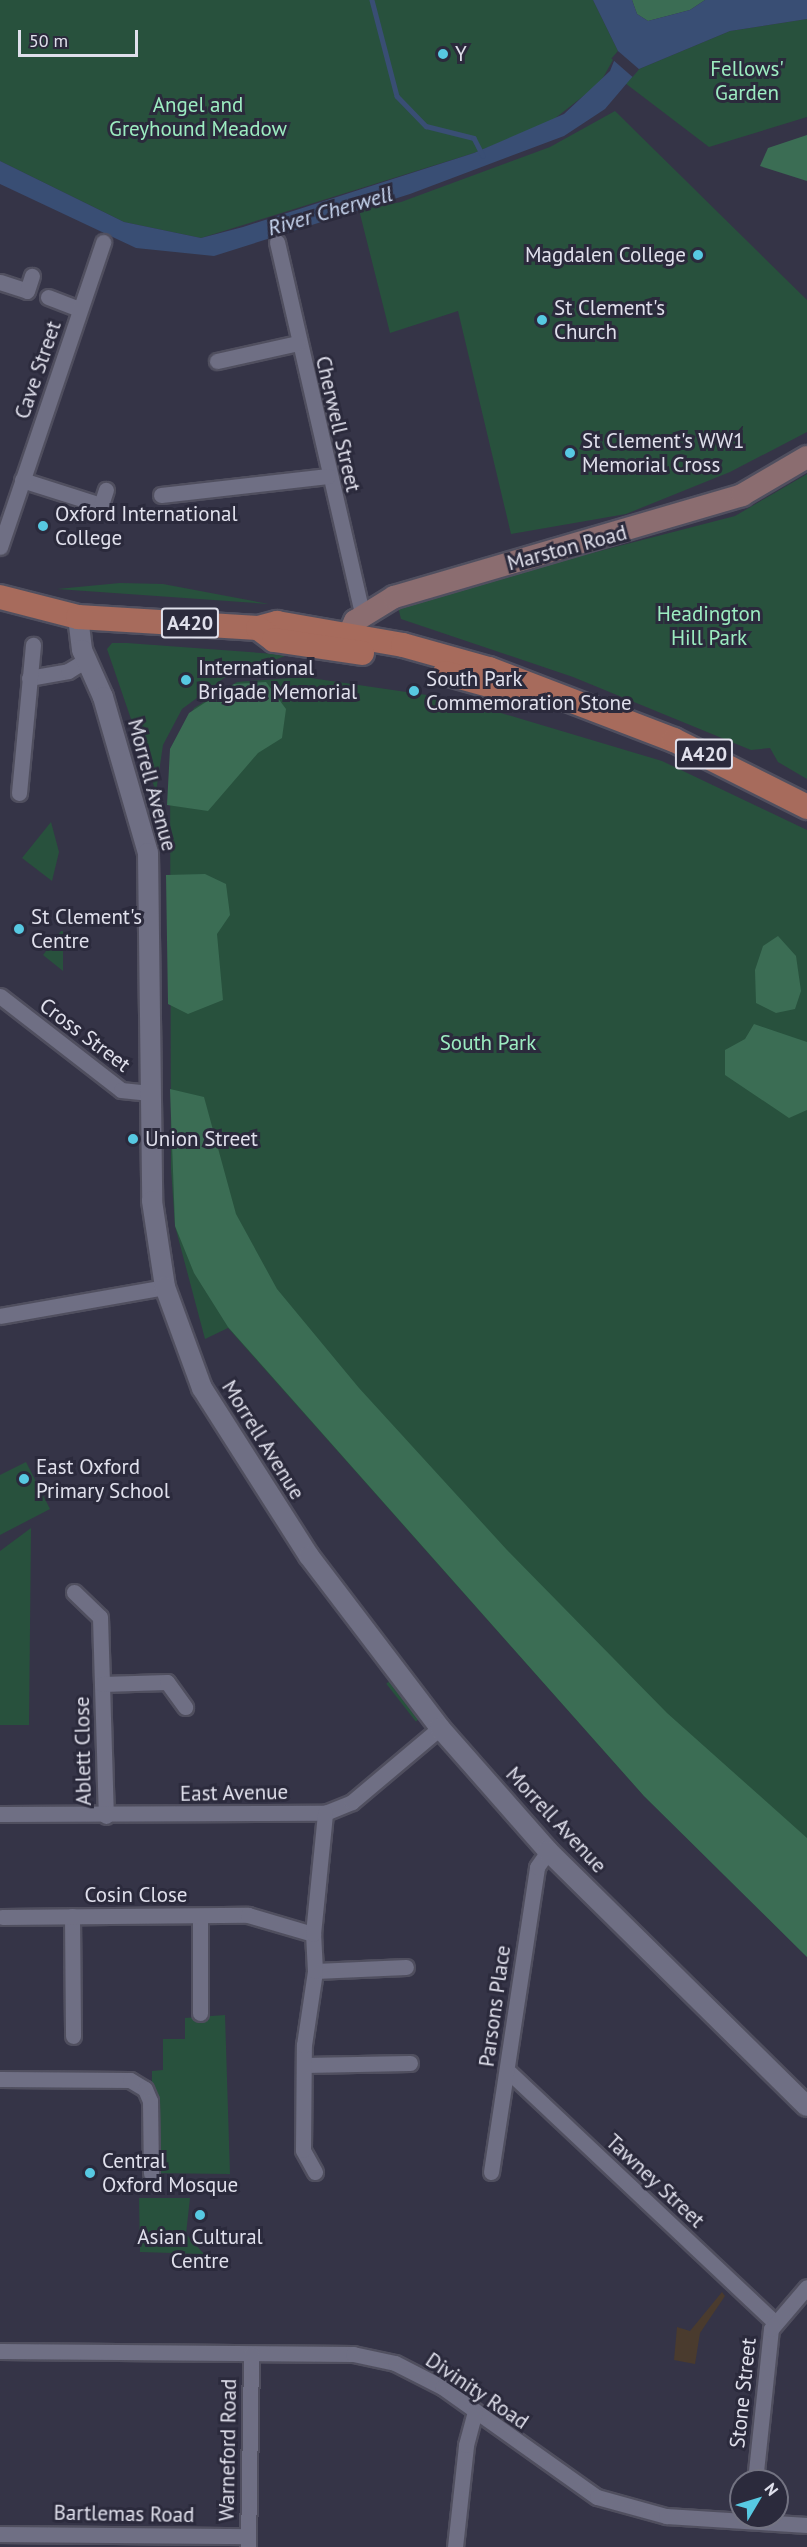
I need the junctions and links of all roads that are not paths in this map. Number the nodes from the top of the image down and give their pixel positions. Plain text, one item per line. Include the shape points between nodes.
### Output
1 (103, 242) dead end
2 (278, 242) dead end
3 (32, 276) dead end
4 (0, 282) edge
5 (48, 297) dead end
6 (80, 309) junction
7 (298, 343) junction
8 (216, 361) dead end
9 (807, 457) edge
10 (328, 476) junction
11 (22, 480) junction
12 (106, 490) dead end
13 (161, 495) dead end
14 (0, 547) edge
15 (0, 597) edge
16 (362, 614) junction
17 (78, 617) junction
18 (345, 641) junction
19 (33, 645) dead end
20 (86, 660) junction
21 (29, 678) junction
22 (20, 793) dead end
23 (807, 807) edge
24 (0, 996) edge
25 (150, 1093) junction
26 (165, 1287) junction
27 (0, 1316) edge
28 (74, 1592) dead end
29 (102, 1684) junction
30 (185, 1707) dead end
31 (440, 1728) junction
32 (325, 1813) junction
33 (0, 1814) edge
34 (105, 1816) junction
35 (549, 1851) junction
36 (72, 1916) junction
37 (200, 1916) junction
38 (2, 1917) dead end
39 (313, 1934) junction
40 (406, 1967) dead end
41 (315, 1971) junction
42 (200, 2013) dead end
43 (73, 2036) dead end
44 (410, 2063) dead end
45 (304, 2065) junction
46 (507, 2070) junction
47 (0, 2079) edge
48 (807, 2106) edge
49 (315, 2172) dead end
50 (491, 2172) dead end
51 (151, 2173) dead end
52 (807, 2287) edge
53 (774, 2322) junction
54 (0, 2351) edge
55 (251, 2354) junction
56 (476, 2412) junction
57 (756, 2469) edge
58 (729, 2517) edge
59 (789, 2522) edge
60 (807, 2524) edge
61 (0, 2534) edge
62 (248, 2542) edge
63 (455, 2547) edge

1 - 6 street, Cave Street
2 - 7 street, Cherwell Street
3 - 4 street via 27,291
5 - 6 street, Cave Street
6 - 11 street, Cave Street
7 - 8 street
7 - 10 street, Cherwell Street
9 - 16 main road, Marston Road via 742,495 404,593
10 - 13 street
10 - 16 street, Cherwell Street
11 - 12 street via 101,505
11 - 14 street, Cave Street
15 - 17 main road, A420
16 - 18 main road, Marston Road
17 - 18 main road, A420 via 258,628 277,623
17 - 20 street, Morrell Avenue
18 - 23 main road, A420 via 489,669 674,740
19 - 21 street
20 - 21 street via 68,671
20 - 25 street, Morrell Avenue via 148,852
21 - 22 street
24 - 25 street, Cross Street via 121,1090
25 - 26 street, Morrell Avenue via 152,1201
26 - 27 street
26 - 31 street, Morrell Avenue via 184,1346 222,1425 325,1578
28 - 29 street, Ablett Close via 100,1617
29 - 30 street, Ablett Close via 167,1682
29 - 34 street, Ablett Close
31 - 32 street, East Avenue via 352,1802
31 - 35 street, Morrell Avenue
32 - 34 street, East Avenue
32 - 39 street
33 - 34 street, East Avenue
35 - 46 street, Parsons Place via 537,1866
35 - 48 street, Morrell Avenue
36 - 37 street, Cosin Close
36 - 38 street, Cosin Close
36 - 43 street, Cosin Close
37 - 39 street, Cosin Close via 248,1915
37 - 42 street, Cosin Close
39 - 41 street
40 - 41 street
41 - 45 street
44 - 45 street
45 - 49 street via 303,2150
46 - 50 street, Parsons Place
46 - 53 street, Tawney Street
47 - 51 street via 130,2080 145,2089 150,2101
52 - 53 street, Stone Street
53 - 57 street, Stone Street
54 - 55 street, Divinity Road
55 - 56 street, Divinity Road via 353,2354 395,2363
55 - 62 street, Warneford Road
56 - 58 street, Divinity Road via 597,2497 666,2516
56 - 63 street via 466,2445
59 - 60 street, Divinity Road
61 - 62 street, Bartlemas Road

